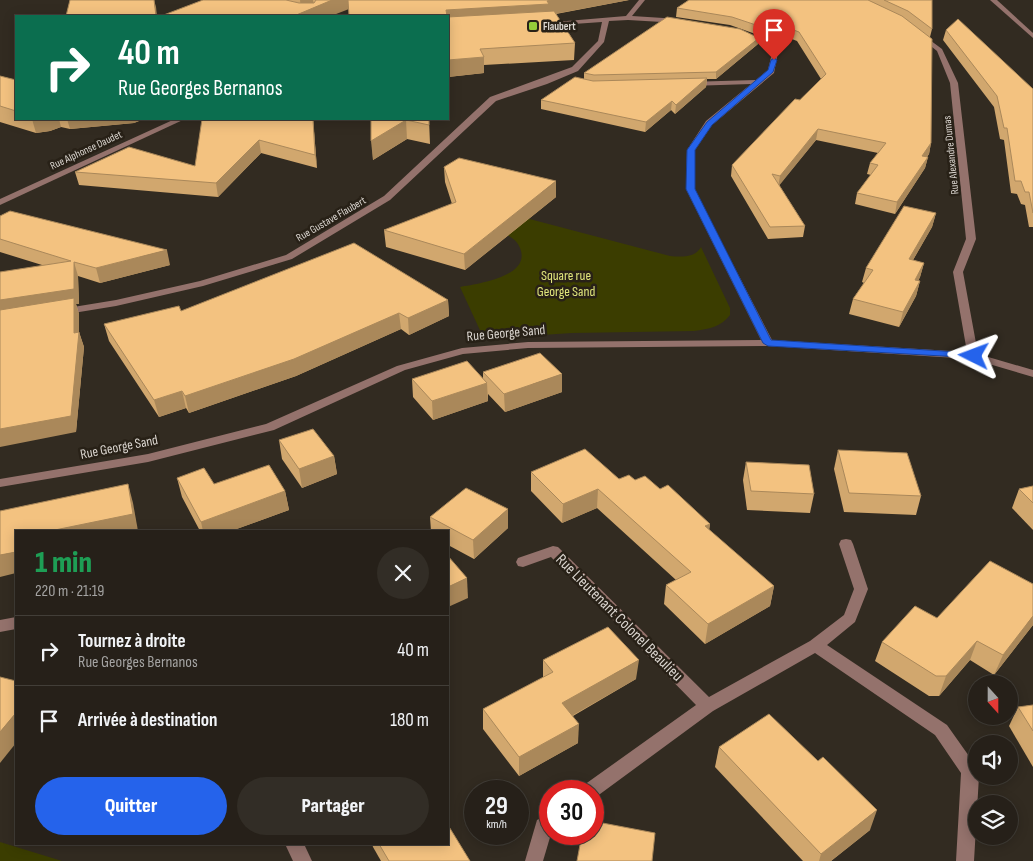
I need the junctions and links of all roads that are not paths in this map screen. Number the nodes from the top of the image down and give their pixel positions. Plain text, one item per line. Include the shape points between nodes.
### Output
1 (642, 0) edge
2 (993, 0) edge
3 (628, 18) junction
4 (606, 19) junction
5 (691, 23) edge
6 (532, 25) edge
7 (911, 28) edge
8 (733, 30) edge
9 (1033, 36) edge
10 (554, 77) junction
11 (570, 81) edge
12 (757, 82) junction
13 (680, 84) edge
14 (179, 120) edge
15 (0, 202) edge
16 (48, 314) edge
17 (768, 343) junction
18 (974, 356) junction
19 (1033, 374) edge
20 (0, 483) edge
21 (846, 544) dead end
22 (523, 562) dead end
23 (15, 624) edge
24 (0, 626) edge
25 (816, 645) junction
26 (707, 706) junction
27 (604, 781) edge
28 (539, 844) edge
29 (295, 845) edge
30 (303, 861) edge
31 (534, 861) edge
32 (965, 861) edge

1 - 3 street
2 - 9 street
3 - 4 street
3 - 5 street
4 - 6 street
4 - 10 street, Rue Gustave Flaubert via 601,42 575,69
7 - 18 street, Rue Alexandre Dumas via 940,50 954,83 971,239 958,272
8 - 12 street via 777,48 771,71
10 - 11 street
10 - 16 street, Rue Gustave Flaubert via 494,99 387,198 289,257 203,283 116,303
12 - 13 street
12 - 17 street via 709,123 691,150 690,189
14 - 15 street, Rue Alphonse Daudet
17 - 18 street, Rue George Sand
17 - 20 street, Rue George Sand via 528,345 462,352 401,368 270,427 148,458
18 - 19 street, Rue George Sand
21 - 25 street via 861,589 850,618
22 - 26 street, Rue Lieutenant Colonel Beaulieu via 554,551
23 - 24 street
25 - 26 street
25 - 32 street via 941,730 970,771
26 - 27 street
28 - 31 street
29 - 30 street

